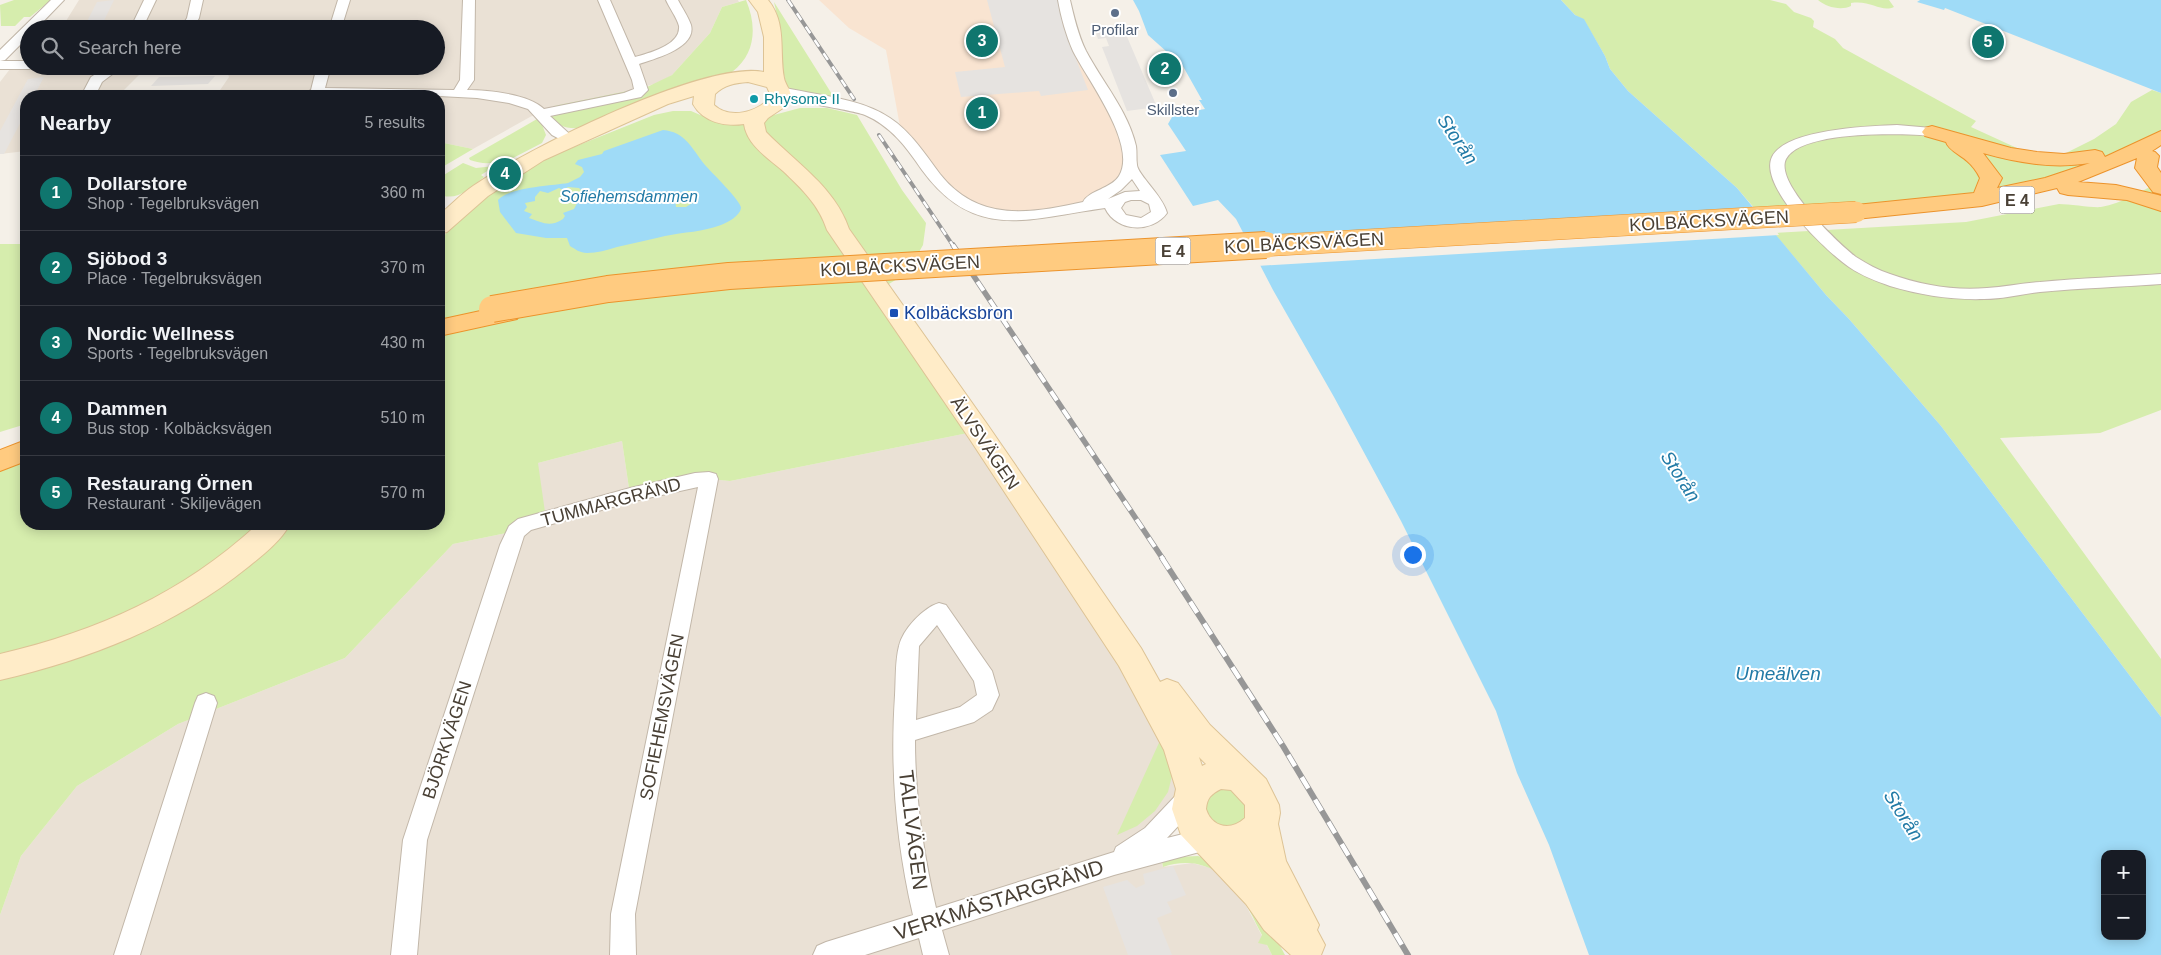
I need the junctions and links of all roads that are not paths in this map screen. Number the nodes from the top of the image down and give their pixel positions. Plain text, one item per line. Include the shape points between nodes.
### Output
1 (58, 0) edge
2 (150, 0) edge
3 (197, 0) edge
4 (344, 0) edge
5 (469, 0) edge
6 (604, 0) edge
7 (672, 0) edge
8 (1064, 0) edge
9 (759, 2) edge
10 (38, 20) edge
11 (140, 20) edge
12 (193, 20) edge
13 (338, 20) edge
14 (20, 38) edge
15 (0, 58) edge
16 (631, 62) junction
17 (0, 65) edge
18 (20, 65) edge
19 (104, 75) edge
20 (320, 75) edge
21 (726, 80) junction
22 (91, 90) edge
23 (314, 90) edge
24 (445, 93) edge
25 (458, 93) junction
26 (772, 98) junction
27 (709, 111) junction
28 (541, 114) junction
29 (632, 114) junction
30 (1925, 131) junction
31 (2161, 136) edge
32 (569, 140) junction
33 (2154, 152) edge
34 (1128, 172) junction
35 (2068, 188) junction
36 (2161, 188) edge
37 (1982, 198) junction
38 (1119, 199) junction
39 (1155, 201) junction
40 (2161, 204) edge
41 (1080, 207) junction
42 (1056, 214) junction
43 (1860, 216) junction
44 (1121, 220) junction
45 (445, 223) edge
46 (838, 230) junction
47 (2161, 279) edge
48 (445, 319) edge
49 (445, 327) edge
50 (20, 443) edge
51 (0, 450) edge
52 (20, 453) edge
53 (0, 461) edge
54 (709, 479) joint
55 (248, 530) edge
56 (270, 530) edge
57 (516, 531) joint
58 (0, 649) edge
59 (1130, 657) junction
60 (0, 667) edge
61 (206, 703) dead end
62 (905, 733) junction
63 (1241, 778) junction
64 (1191, 794) junction
65 (1261, 824) junction
66 (1209, 840) junction
67 (1114, 863) junction
68 (928, 922) junction
69 (1309, 950) edge
70 (127, 955) edge
71 (404, 955) edge
72 (623, 955) edge
73 (826, 955) edge
74 (936, 955) edge

1 - 10 street
2 - 11 street
3 - 12 street
4 - 13 street
5 - 25 street via 467,80
6 - 16 street
7 - 16 street via 685,26 683,36 668,49
8 - 34 street via 1076,41 1127,139
9 - 21 main road via 760,31 755,58 746,69
9 - 26 main road, ÄLVSVÄGEN via 767,11 773,38
14 - 15 street
16 - 28 street via 640,80 641,90 636,94
17 - 18 street
19 - 22 street via 96,80
20 - 23 street
21 - 26 main road via 748,76 764,78
21 - 27 main road via 704,94 702,101
21 - 29 main road via 661,100
24 - 25 street
25 - 28 street via 523,102
26 - 27 main road via 735,118
26 - 42 street via 793,104 832,103 865,111 891,125 901,132 943,186 962,202 992,214 1027,217
26 - 46 main road, ÄLVSVÄGEN via 754,123 756,134 824,202 836,218
27 - 29 main road via 681,104
27 - 46 main road, ÄLVSVÄGEN via 786,179 824,221
28 - 32 street
29 - 32 main road
30 - 31 highway via 1962,138 2009,154 2054,161 2105,154
30 - 37 highway via 1970,151 1983,163 1991,178
30 - 47 street via 1854,130 1801,142 1788,148 1779,158 1779,176 1803,214 1844,256 1881,277 1902,284 1947,293 1984,294
31 - 37 highway, KOLBÄCKSVÄGEN / E 4 via 2107,165 2046,184
32 - 45 main road via 505,174 480,191
33 - 35 highway, KOLBÄCKSVÄGEN / E 4 via 2116,172
33 - 36 highway via 2146,168
34 - 38 street
34 - 39 street
34 - 41 street via 1107,192
35 - 40 highway via 2131,193
35 - 43 highway, KOLBÄCKSVÄGEN / E 4 via 1983,207
37 - 43 highway, KOLBÄCKSVÄGEN / E 4
38 - 39 street via 1138,195
38 - 41 street
38 - 44 street via 1113,211
39 - 44 street via 1159,210 1154,218 1139,223
41 - 42 street
42 - 44 street via 1104,215
43 - 48 highway, KOLBÄCKSVÄGEN / E 4, bridge via 730,276 608,289
43 - 49 highway, KOLBÄCKSVÄGEN / E 4 via 708,286 601,297
46 - 59 main road, ÄLVSVÄGEN
50 - 51 highway
52 - 53 highway
54 - 57 street, TUMMARGRÄND via 630,495 525,524
54 - 72 street, SOFIEHEMSVÄGEN via 623,914
55 - 58 main road via 192,575 140,604 78,630
56 - 60 main road via 222,570 155,613 71,648
57 - 71 street, BJÖRKVÄGEN via 415,840
59 - 63 main road, ÄLVSVÄGEN via 1158,680 1188,723
59 - 64 main road, ÄLVSVÄGEN via 1178,746
61 - 70 street
62 - 62 street, TALLVÄGEN via 966,715 984,704 988,695 984,678 939,610 914,635 909,646
62 - 68 street, TALLVÄGEN via 905,791 920,892
63 - 64 main road via 1220,774 1209,776
63 - 65 main road via 1260,798 1264,811
64 - 66 main road via 1189,815 1197,830
64 - 67 street, VERKMÄSTARGRÄND via 1153,836
65 - 66 main road via 1255,833 1240,842 1222,844
65 - 69 main road via 1268,862 1300,920
66 - 67 street, VERKMÄSTARGRÄND
66 - 69 main road via 1260,892 1277,917
67 - 68 street, VERKMÄSTARGRÄND
68 - 73 street, VERKMÄSTARGRÄND
68 - 74 street, TALLVÄGEN

